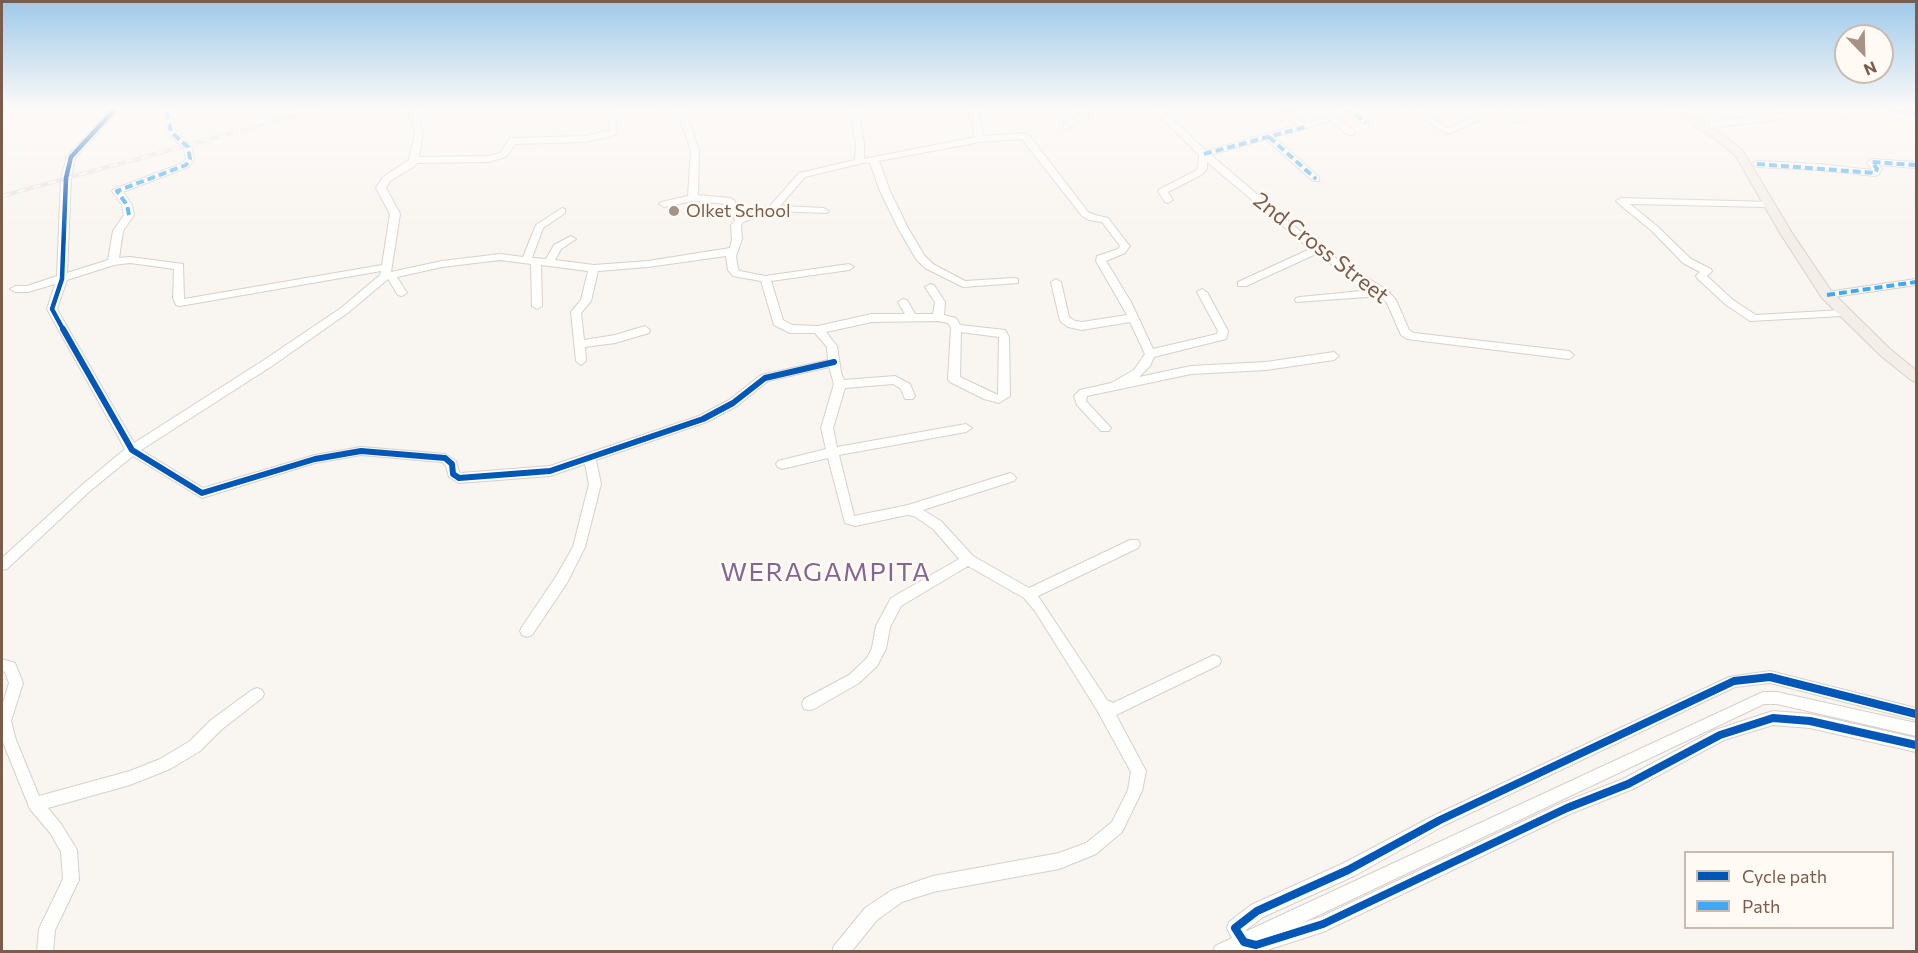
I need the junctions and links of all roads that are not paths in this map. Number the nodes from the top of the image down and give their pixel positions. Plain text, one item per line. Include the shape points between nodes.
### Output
1 (75, 152) edge
2 (189, 152) edge
3 (415, 152) edge
4 (505, 152) edge
5 (695, 152) edge
6 (860, 152) edge
7 (912, 152) edge
8 (1038, 152) edge
9 (1210, 152) edge
10 (1287, 152) edge
11 (1737, 152) edge
12 (1747, 152) edge
13 (1204, 154) junction
14 (414, 160) junction
15 (874, 160) junction
16 (859, 162) junction
17 (1757, 164) junction
18 (1917, 165) edge
19 (1316, 178) dead end
20 (693, 198) junction
21 (1168, 201) dead end
22 (664, 204) dead end
23 (1768, 204) junction
24 (773, 208) junction
25 (562, 211) dead end
26 (824, 211) dead end
27 (740, 220) junction
28 (571, 239) dead end
29 (734, 250) junction
30 (1317, 250) junction
31 (531, 260) junction
32 (113, 262) junction
33 (549, 262) junction
34 (849, 267) dead end
35 (594, 268) junction
36 (388, 273) junction
37 (62, 279) junction
38 (765, 279) junction
39 (1014, 281) dead end
40 (1056, 282) dead end
41 (1917, 282) edge
42 (1242, 284) dead end
43 (930, 287) dead end
44 (15, 289) dead end
45 (1202, 292) dead end
46 (1383, 292) junction
47 (402, 293) dead end
48 (1832, 295) junction
49 (1300, 300) dead end
50 (903, 302) dead end
51 (537, 306) dead end
52 (1842, 313) junction
53 (938, 317) junction
54 (912, 318) junction
55 (1133, 318) junction
56 (956, 328) junction
57 (645, 330) dead end
58 (818, 330) junction
59 (579, 344) junction
60 (1150, 354) junction
61 (1569, 355) dead end
62 (1334, 356) dead end
63 (580, 361) dead end
64 (834, 362) junction
65 (1917, 368) edge
66 (1917, 377) edge
67 (840, 384) junction
68 (1113, 387) junction
69 (909, 396) dead end
70 (966, 428) dead end
71 (1105, 428) dead end
72 (132, 450) junction
73 (833, 452) junction
74 (590, 459) junction
75 (783, 464) dead end
76 (1010, 478) dead end
77 (907, 510) junction
78 (1134, 544) dead end
79 (968, 560) junction
80 (2, 565) edge
81 (1029, 594) junction
82 (527, 631) dead end
83 (1214, 661) dead end
84 (2, 665) edge
85 (257, 694) dead end
86 (809, 704) dead end
87 (1102, 705) junction
88 (1917, 714) edge
89 (1917, 730) edge
90 (1917, 745) edge
91 (35, 804) junction
92 (1244, 942) junction
93 (45, 951) edge
94 (840, 951) edge
95 (1221, 951) edge

1 - 37 street via 66,178
2 - 32 street via 186,165 117,191 129,216 118,231
3 - 14 street
4 - 14 street via 488,159
5 - 20 street
6 - 16 street
7 - 15 street
8 - 55 street via 1085,214 1105,220 1125,248 1101,261
9 - 13 street
10 - 19 street
11 - 23 main road via 1748,164
12 - 17 main road
13 - 21 street via 1198,173 1163,191
13 - 30 street, 2nd Cross Street
14 - 36 street via 386,179 381,188 395,214
15 - 16 street
15 - 39 street via 903,228 929,266 963,284
16 - 24 street via 802,175
17 - 18 street via 1875,173 1872,162
17 - 48 main road
20 - 22 street
20 - 27 street via 727,200
23 - 48 main road
23 - 52 street via 1621,201 1687,261 1707,271 1701,276 1754,319
24 - 26 street
24 - 27 street
25 - 31 street via 539,227
27 - 29 street
28 - 33 street via 557,247
29 - 35 street via 697,258
29 - 38 street via 732,263 737,274
30 - 42 street
30 - 46 street, 2nd Cross Street
31 - 33 street
31 - 36 street via 469,256
31 - 51 street
32 - 36 street via 178,266 180,303
32 - 37 street
33 - 35 street
34 - 38 street
35 - 59 street via 586,300 576,312
36 - 47 street
36 - 72 street via 345,310
37 - 44 street
37 - 72 street via 52,309
38 - 58 street via 778,322 790,329
40 - 55 street via 1064,319 1072,324
41 - 48 street
43 - 53 street via 940,302
45 - 60 street via 1222,336
46 - 49 street
46 - 61 street, 2nd Cross Street via 1398,311 1406,332 1415,338
48 - 52 main road
48 - 65 main road
50 - 54 street
52 - 66 main road
53 - 54 street
53 - 56 street via 952,320
54 - 58 street via 872,318
55 - 60 street
56 - 56 street via 954,379 988,396 1004,396 1004,337 993,331
57 - 59 street
58 - 64 street via 831,346
59 - 63 street
60 - 68 street via 1138,373
62 - 68 street via 1266,366 1191,370
64 - 67 street
64 - 74 street via 765,378 733,403 703,418
67 - 69 street via 895,380 906,387
67 - 73 street via 827,428
68 - 71 street via 1080,396
70 - 73 street
72 - 74 street via 202,494 315,459 361,451 445,458 459,478 550,471
72 - 80 street
73 - 75 street
73 - 77 street via 849,520
74 - 82 street via 595,484 579,547
76 - 77 street
77 - 79 street via 937,525
78 - 81 street
79 - 81 street
79 - 86 street via 896,602 883,626 872,663 854,679
81 - 87 street
83 - 87 street via 1113,710
84 - 91 street via 10,667 16,683 4,721
85 - 91 street via 195,746 165,764 130,778
87 - 94 street via 1139,771 1136,791 1117,827 1091,849 1059,861 933,884 897,896 871,915
88 - 92 street via 1770,677 1734,681 1440,820 1348,870 1257,910 1235,928
89 - 92 street via 1763,698
90 - 92 street via 1810,721 1773,718 1720,735 1628,783 1323,924 1256,945
91 - 93 street via 69,850 71,880 47,929
92 - 95 street

